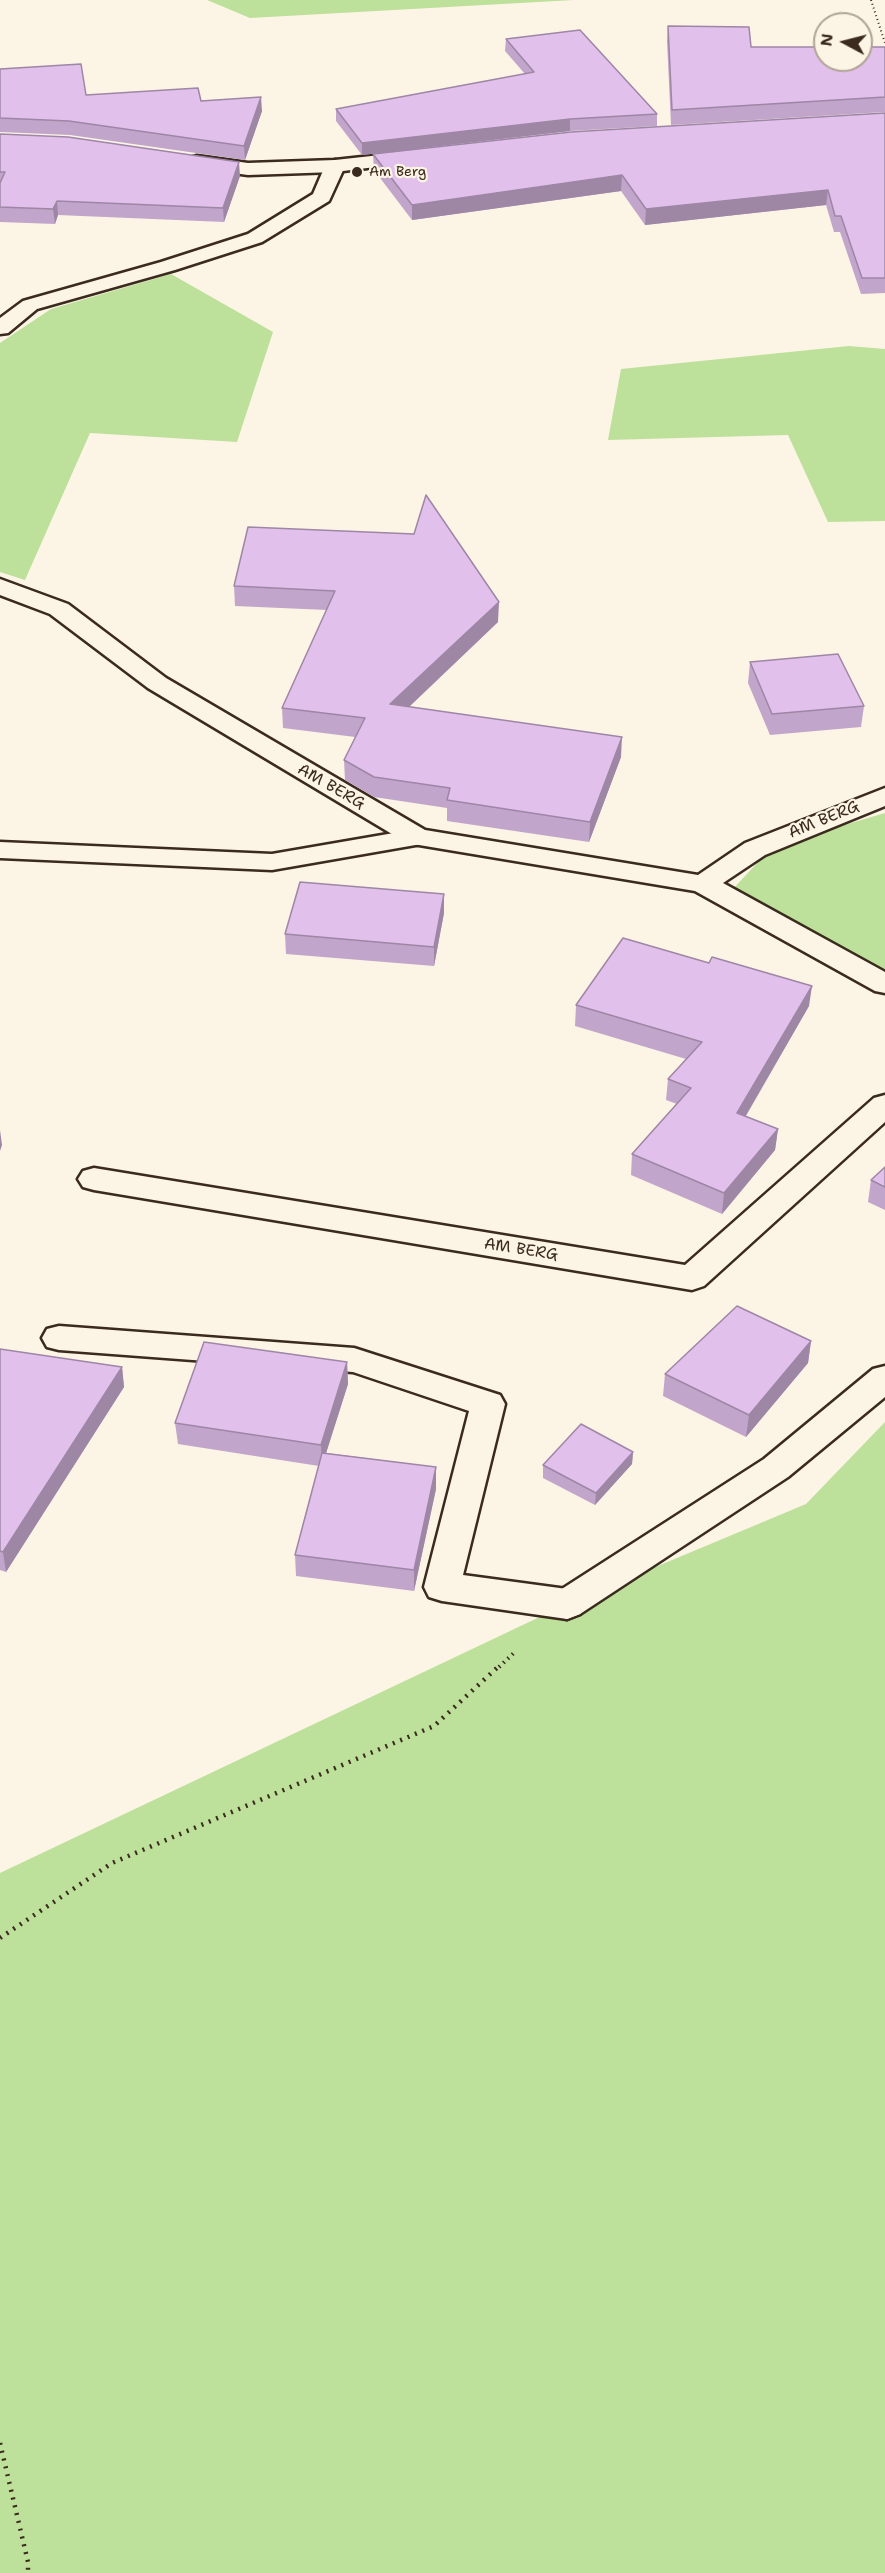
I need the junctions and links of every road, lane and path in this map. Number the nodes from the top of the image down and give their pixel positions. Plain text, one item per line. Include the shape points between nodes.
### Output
1 (871, 0) edge
2 (885, 44) edge
3 (439, 155) edge
4 (177, 159) edge
5 (335, 166) junction
6 (0, 328) edge
7 (0, 586) edge
8 (885, 796) edge
9 (417, 837) junction
10 (0, 850) edge
11 (703, 884) junction
12 (885, 984) edge
13 (885, 1105) edge
14 (94, 1179) dead end
15 (59, 1338) dead end
16 (885, 1378) edge
17 (567, 1604) junction
18 (0, 1938) edge
19 (0, 2443) edge
20 (28, 2573) edge

1 - 2 path
3 - 5 street
4 - 5 street via 248,169
5 - 6 street via 322,197 255,238 30,304
7 - 9 street, AM BERG via 59,609 157,682
8 - 11 street, AM BERG via 755,849
9 - 10 street via 272,862
9 - 11 street, AM BERG
11 - 12 street, AM BERG
13 - 14 street, AM BERG via 692,1278
15 - 17 street via 354,1360 488,1404 442,1587
16 - 17 street via 776,1468
17 - 18 path via 434,1726 112,1863
19 - 20 path

